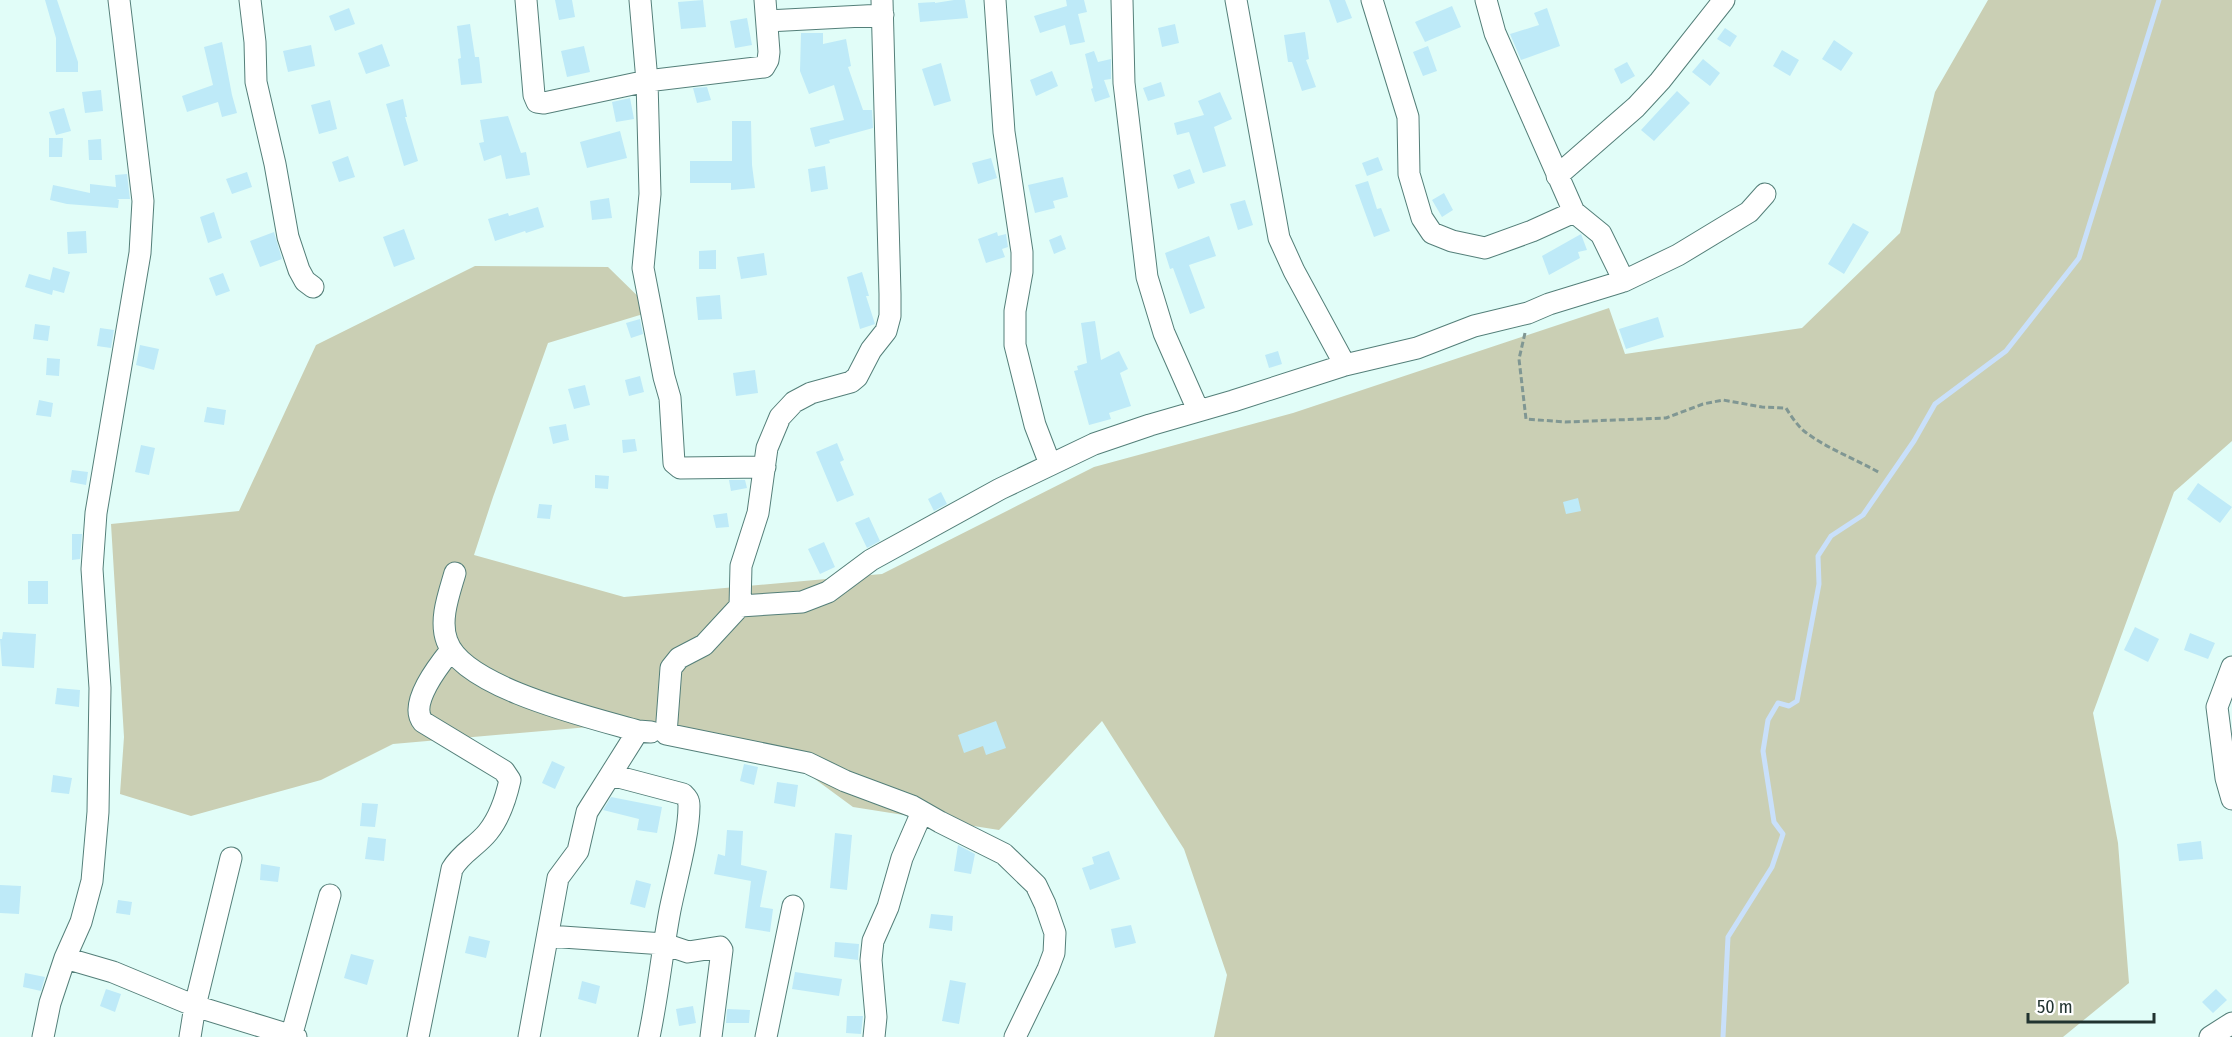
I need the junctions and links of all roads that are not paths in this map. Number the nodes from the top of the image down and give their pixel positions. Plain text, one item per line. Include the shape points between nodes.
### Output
1 (119, 0) edge
2 (250, 0) edge
3 (526, 0) edge
4 (640, 0) edge
5 (995, 0) edge
6 (1122, 0) edge
7 (1236, 0) edge
8 (1372, 0) edge
9 (1486, 0) edge
10 (1724, 0) edge
11 (882, 8) edge
12 (766, 10) edge
13 (647, 81) junction
14 (1557, 176) junction
15 (1765, 194) dead end
16 (1574, 212) junction
17 (1624, 281) junction
18 (313, 287) dead end
19 (1345, 365) junction
20 (1198, 410) junction
21 (1050, 464) junction
22 (765, 467) junction
23 (455, 573) dead end
24 (740, 606) junction
25 (451, 650) junction
26 (2232, 667) edge
27 (638, 731) junction
28 (666, 734) junction
29 (611, 775) junction
30 (2232, 800) edge
31 (922, 812) junction
32 (231, 858) dead end
33 (330, 895) dead end
34 (793, 906) dead end
35 (548, 936) junction
36 (664, 944) junction
37 (65, 958) junction
38 (195, 1006) junction
39 (2232, 1023) edge
40 (293, 1036) edge
41 (43, 1037) edge
42 (190, 1037) edge
43 (418, 1037) edge
44 (529, 1037) edge
45 (649, 1037) edge
46 (711, 1037) edge
47 (766, 1037) edge
48 (874, 1037) edge
49 (1015, 1037) edge
50 (2210, 1037) edge

1 - 37 street via 143,201 140,253 96,513 92,569 100,688 98,812 92,881 81,922
2 - 18 street via 256,82 288,237 299,270
3 - 13 street via 537,102
4 - 13 street
5 - 21 street via 1004,132 1022,252 1015,345 1035,425
6 - 20 street via 1124,83 1147,277 1164,333
7 - 19 street via 1279,238
8 - 16 street via 1408,117 1410,174 1422,218 1432,232 1485,248
9 - 14 street via 1495,33
10 - 14 street via 1636,107
11 - 12 street
11 - 22 street via 890,316 886,331 852,382 811,393 794,402 780,417 767,448
12 - 13 street via 768,60 764,67
13 - 22 street via 650,207 642,268 670,398 675,466
14 - 16 street
15 - 17 street via 1749,212 1678,255
16 - 17 street via 1601,234
17 - 19 street via 1418,348
19 - 20 street
20 - 21 street via 1094,444
21 - 24 street via 871,560 828,592 802,602
22 - 24 street via 755,524 741,566
23 - 25 street via 445,618 446,640
24 - 28 street via 704,645 679,658 671,668
25 - 27 street via 469,668 526,696
25 - 43 street via 431,676 419,717 504,771 510,780 494,824 452,869
26 - 30 street via 2217,707
27 - 28 street
27 - 29 street
28 - 31 street via 808,762
29 - 35 street via 587,812 578,851 558,878
29 - 36 street via 687,798 686,828
31 - 48 street via 873,941
31 - 49 street via 1004,854 1036,885 1045,904 1055,933 1054,953
32 - 38 street
33 - 40 street
34 - 47 street
35 - 36 street
35 - 44 street
36 - 45 street
36 - 46 street via 688,952 716,946 722,950
37 - 38 street via 113,972
37 - 41 street
38 - 40 street
38 - 42 street
39 - 50 street

